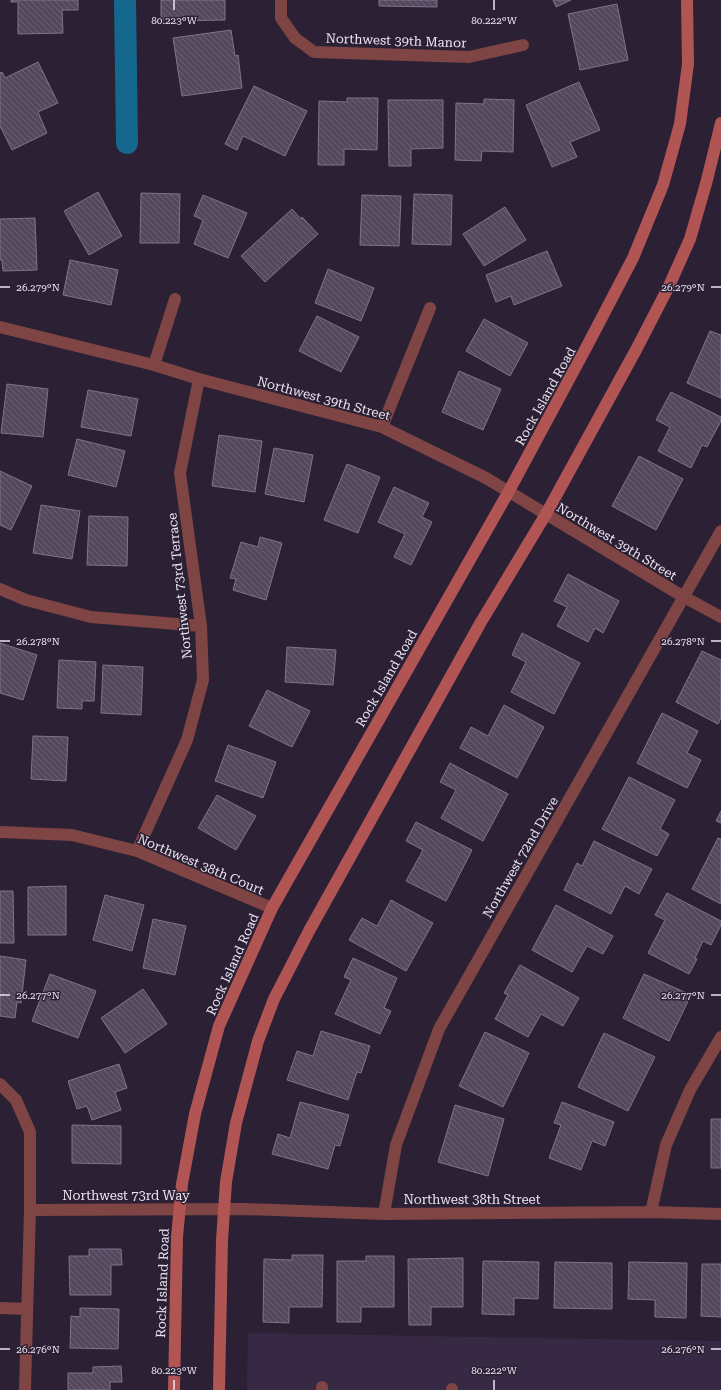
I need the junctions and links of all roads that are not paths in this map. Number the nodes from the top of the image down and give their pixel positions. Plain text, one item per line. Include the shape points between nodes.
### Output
1 (281, 0) edge
2 (687, 0) edge
3 (523, 45) dead end
4 (721, 123) edge
5 (175, 299) dead end
6 (430, 308) dead end
7 (0, 327) edge
8 (154, 365) junction
9 (199, 379) junction
10 (382, 426) junction
11 (509, 491) junction
12 (546, 514) junction
13 (721, 531) edge
14 (0, 589) edge
15 (684, 597) junction
16 (721, 617) edge
17 (201, 626) junction
18 (0, 832) edge
19 (137, 851) junction
20 (272, 908) junction
21 (721, 1037) edge
22 (0, 1084) edge
23 (179, 1209) junction
24 (224, 1209) junction
25 (30, 1210) junction
26 (651, 1212) junction
27 (384, 1214) junction
28 (721, 1214) edge
29 (0, 1308) edge
30 (27, 1309) junction
31 (25, 1390) edge
32 (174, 1390) edge
33 (219, 1390) edge

1 - 3 street, Northwest 39th Manor via 281,18 295,38 314,52 469,57
2 - 11 main road, Rock Island Road via 688,64 680,124 663,185 633,258
4 - 12 main road via 690,239 669,286
5 - 8 street
6 - 10 street
7 - 8 street, Northwest 39th Street
8 - 9 street, Northwest 39th Street
9 - 10 street, Northwest 39th Street
9 - 17 street, Northwest 73rd Terrace via 180,472
10 - 11 street, Northwest 39th Street
11 - 12 street, Northwest 39th Street
11 - 20 main road, Rock Island Road
12 - 15 street, Northwest 39th Street
12 - 24 main road via 474,636 309,931 274,999 258,1041 236,1123
13 - 15 street, Northwest 72nd Drive
14 - 17 street via 26,600 91,617
15 - 16 street, Northwest 39th Street
15 - 27 street, Northwest 72nd Drive via 439,1030 396,1145
17 - 19 street, Northwest 73rd Terrace via 202,680 187,740
18 - 19 street, Northwest 38th Court via 72,835
19 - 20 street, Northwest 38th Court
20 - 23 main road, Rock Island Road via 219,1026 195,1114
21 - 26 street via 690,1090 666,1145
22 - 25 street via 16,1100 30,1132
23 - 24 street, Northwest 73rd Way
23 - 25 street, Northwest 73rd Way
23 - 32 main road, Rock Island Road
24 - 27 street, Northwest 38th Street
24 - 33 main road
25 - 30 street
26 - 27 street, Northwest 38th Street
26 - 28 street, Northwest 38th Street
29 - 30 street
30 - 31 street

